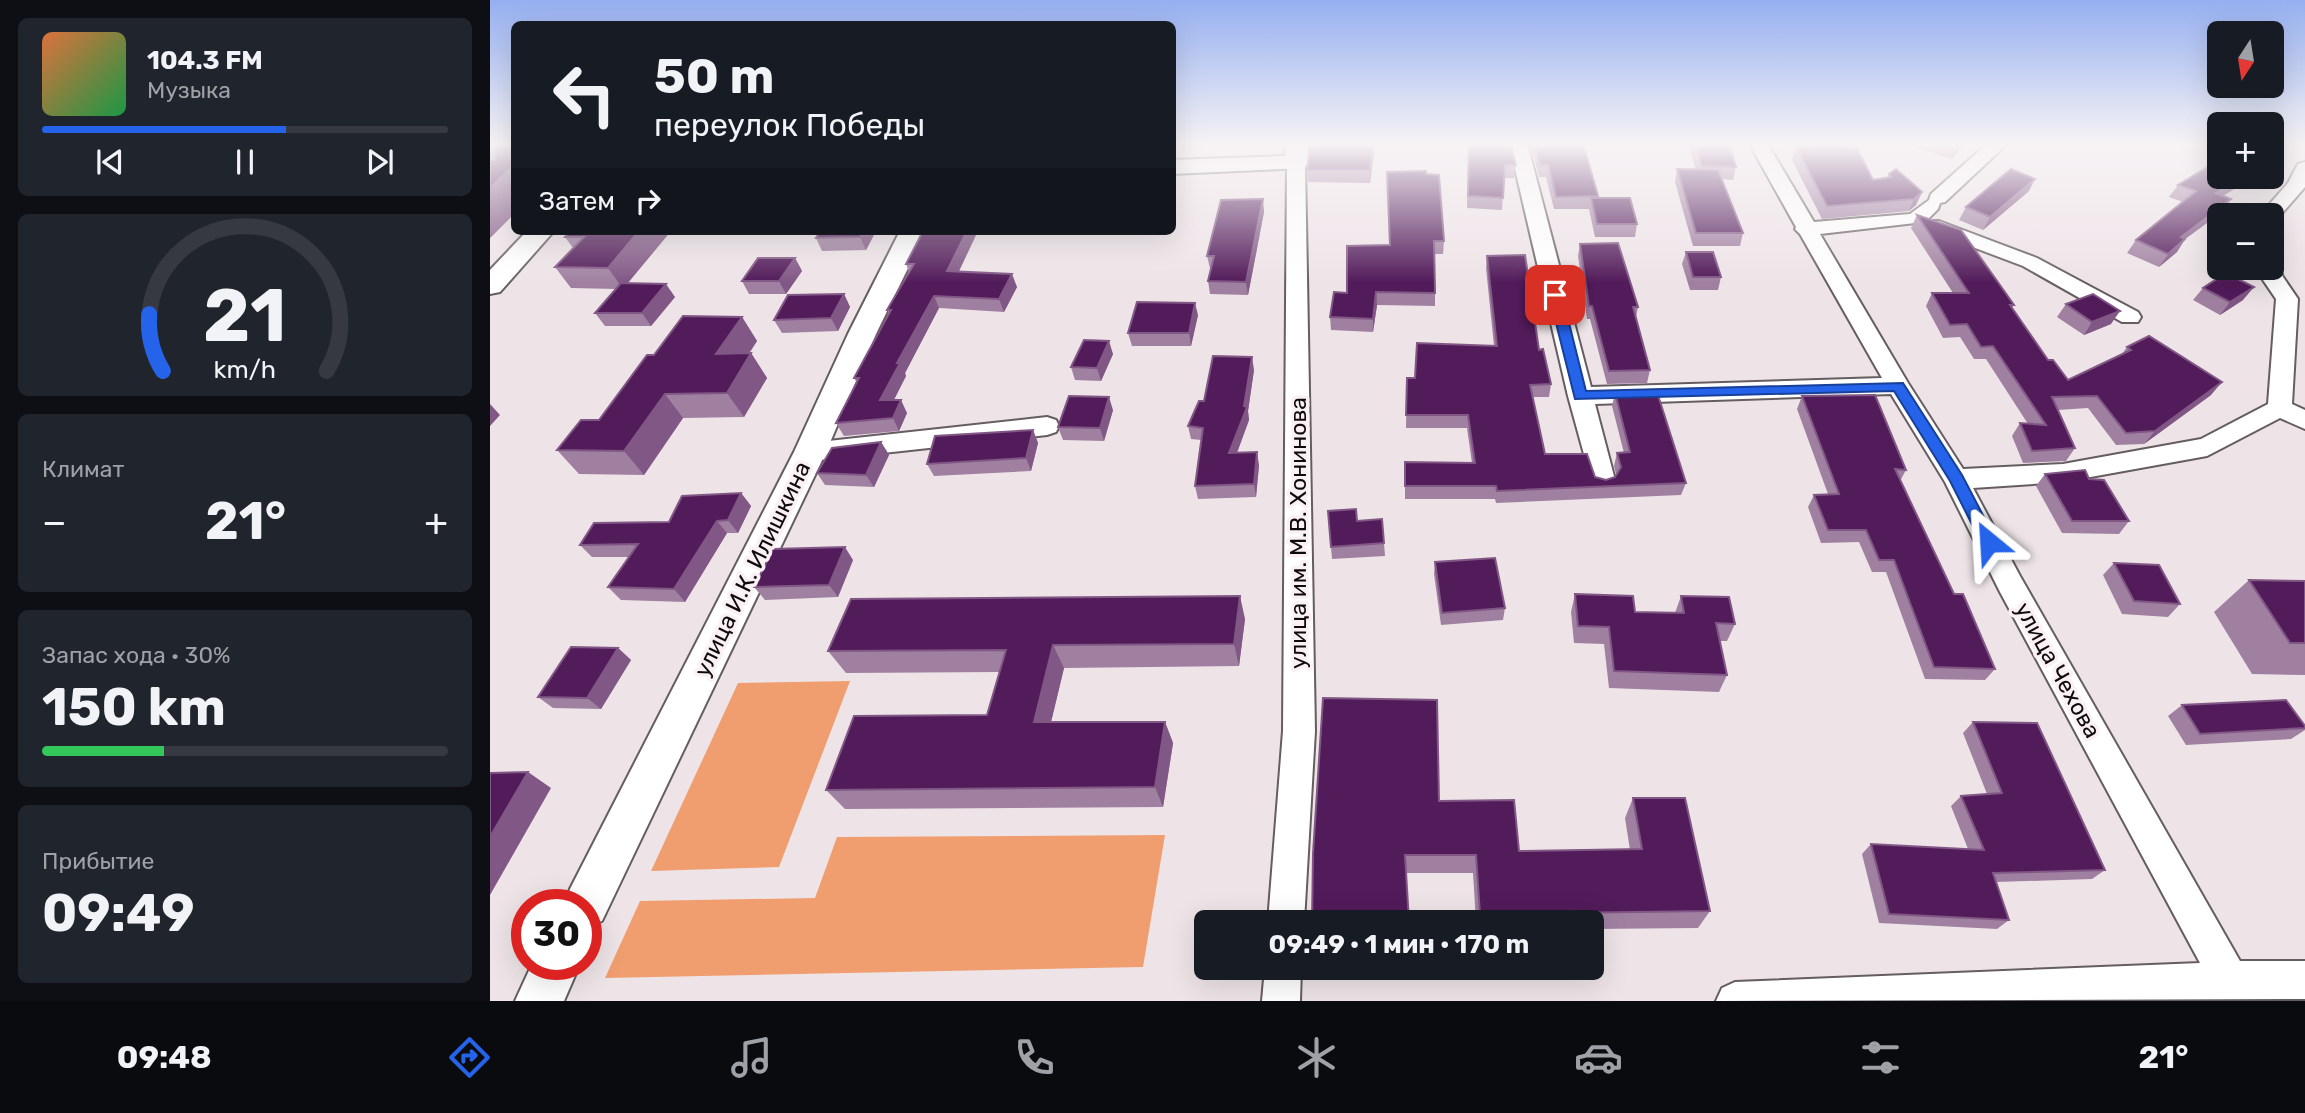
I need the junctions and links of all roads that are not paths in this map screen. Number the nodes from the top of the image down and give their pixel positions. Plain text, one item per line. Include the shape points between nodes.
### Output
1 (1296, 190) edge
2 (1529, 190) edge
3 (1784, 190) edge
4 (1947, 190) edge
5 (2293, 190) edge
6 (2281, 203) edge
7 (1928, 207) junction
8 (1805, 229) junction
9 (537, 235) edge
10 (910, 235) edge
11 (2275, 280) edge
12 (490, 286) edge
13 (2296, 302) edge
14 (2130, 317) dead end
15 (1898, 386) junction
16 (1580, 396) junction
17 (2280, 408) junction
18 (2305, 420) edge
19 (1047, 426) dead end
20 (810, 452) junction
21 (1956, 479) junction
22 (1602, 480) edge
23 (594, 889) edge
24 (1287, 910) edge
25 (549, 980) edge
26 (1282, 980) edge
27 (2230, 980) junction
28 (2305, 980) edge
29 (2136, 994) edge
30 (539, 1001) edge
31 (1281, 1001) edge
32 (1735, 1001) edge

1 - 24 street, улица им. М.В. Хонинова via 1299,731
2 - 16 street
3 - 8 street, улица Чехова
4 - 7 street
5 - 6 street
7 - 8 street
7 - 14 street
8 - 15 street, улица Чехова
9 - 12 street
10 - 20 street, улица И.К. Илишкина
11 - 13 street
13 - 17 street
15 - 16 street
15 - 21 street, улица Чехова
16 - 22 street
17 - 18 street
17 - 21 street via 2207,447 2063,473
19 - 20 street
20 - 23 street, улица И.К. Илишкина
21 - 27 street, улица Чехова
25 - 30 street
26 - 31 street
27 - 28 street
27 - 29 street
29 - 32 street

